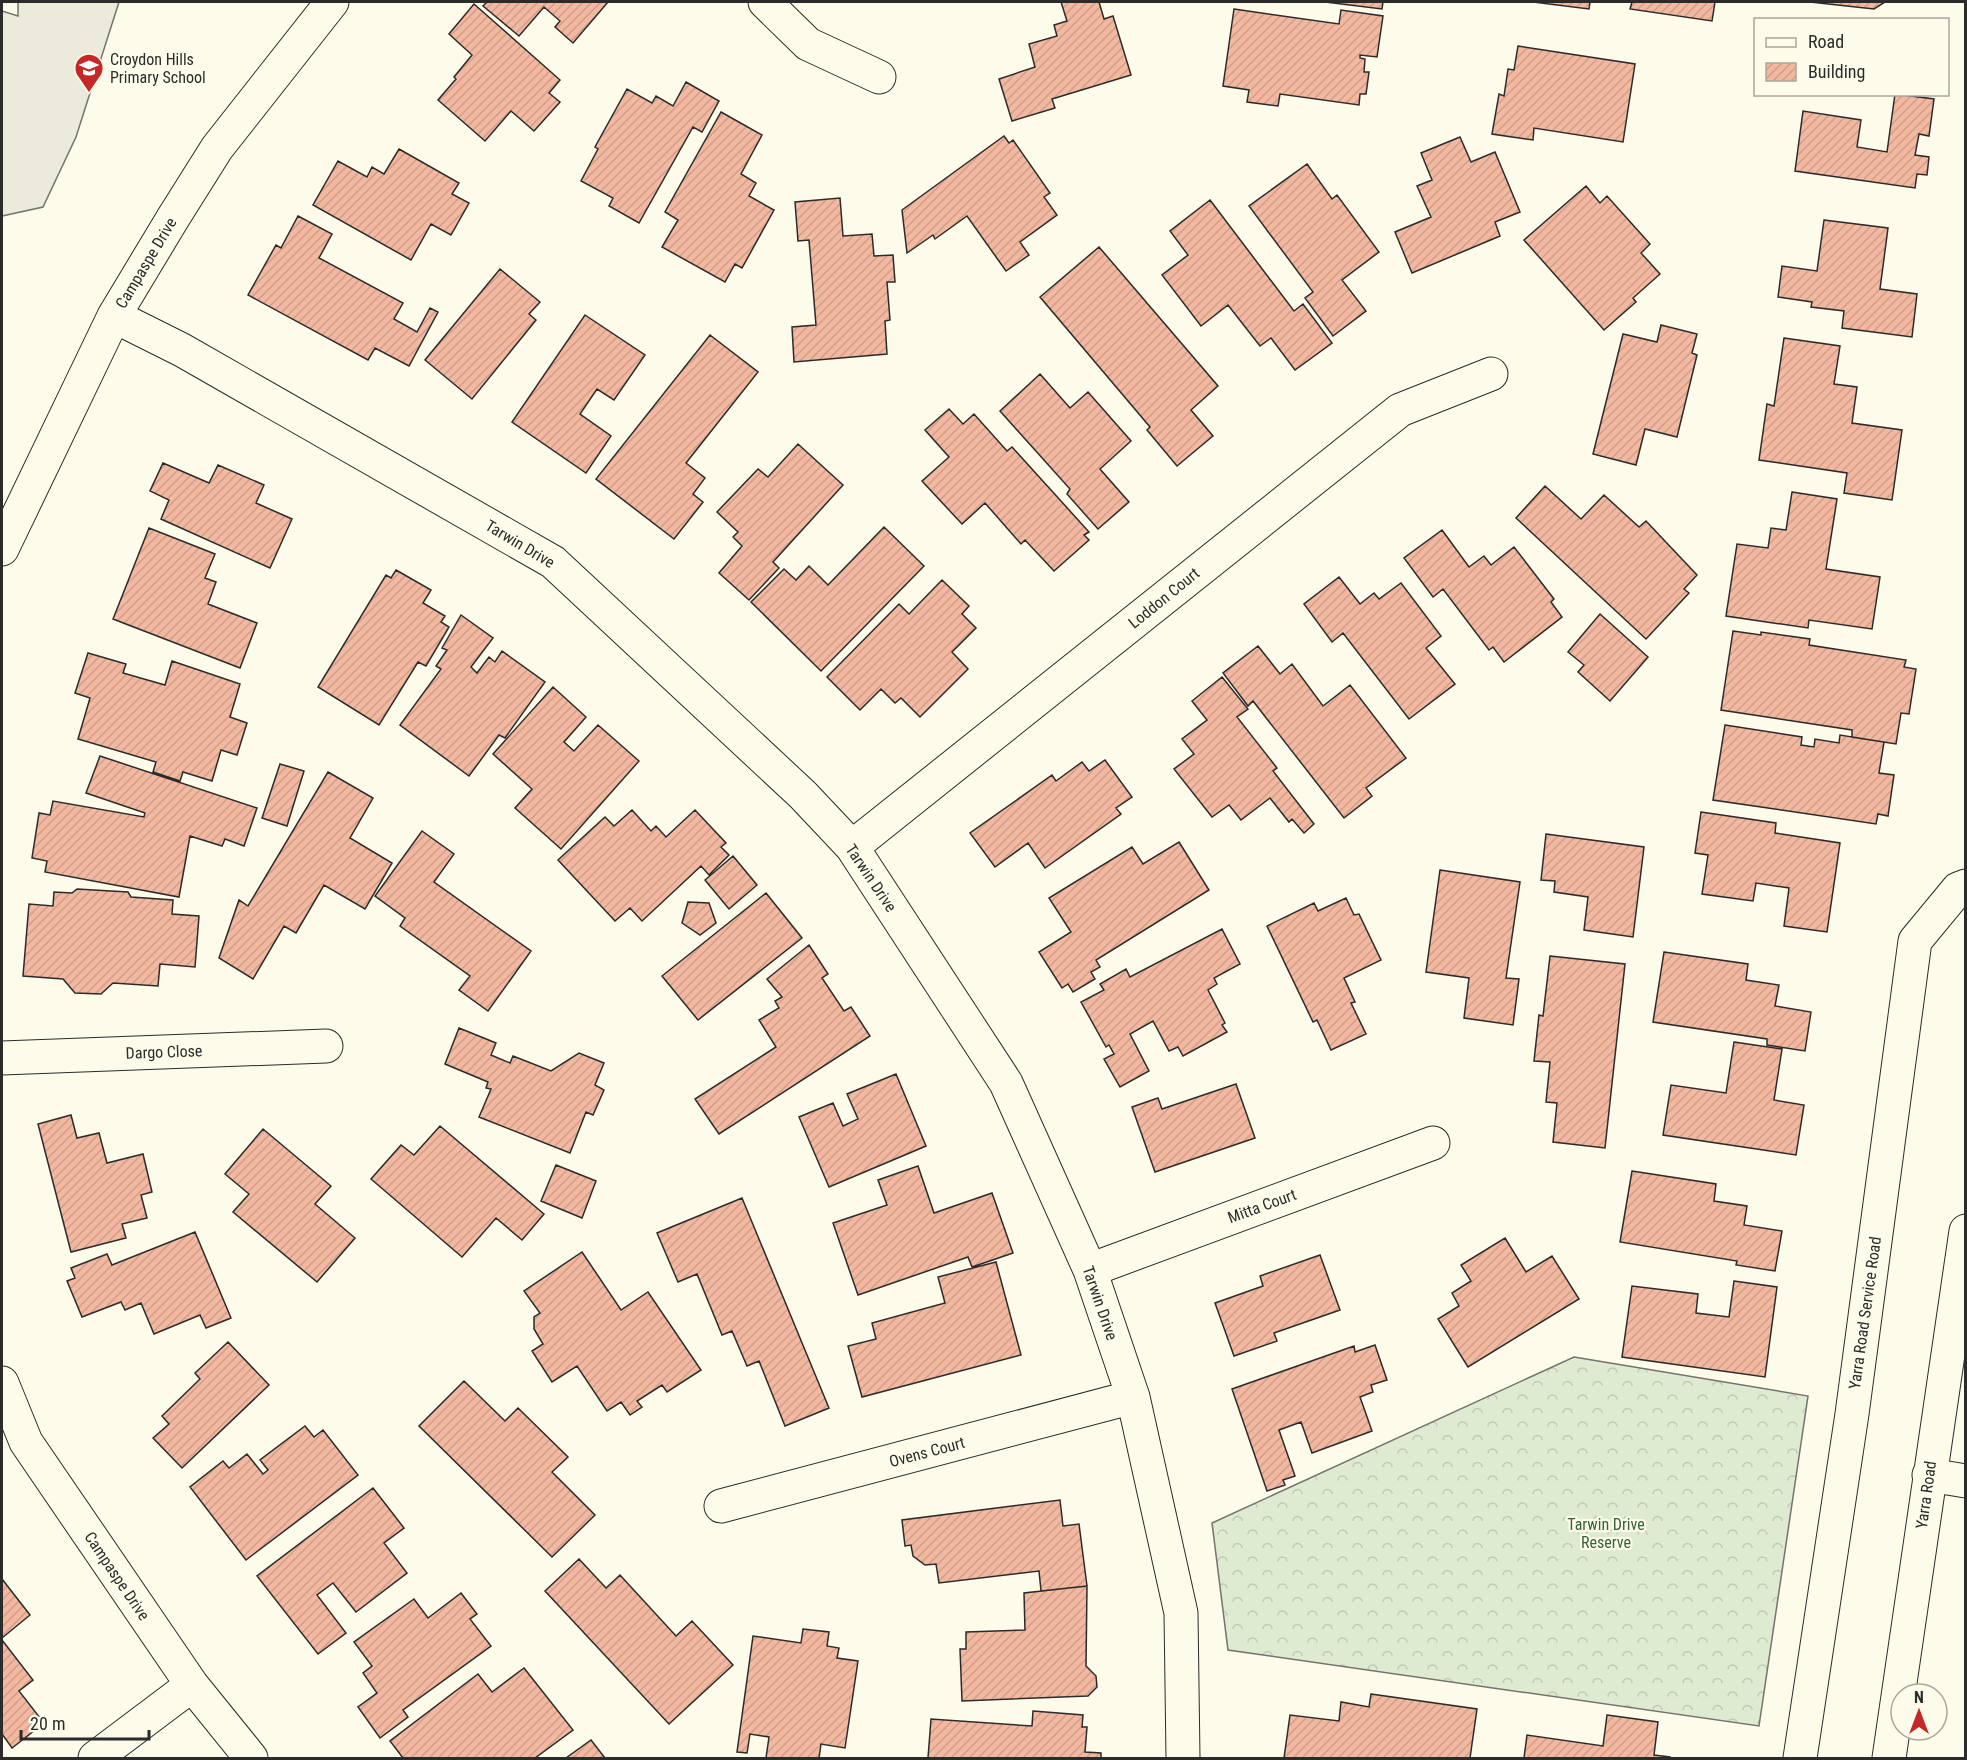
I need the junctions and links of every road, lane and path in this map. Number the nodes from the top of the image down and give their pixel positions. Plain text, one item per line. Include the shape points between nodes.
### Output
1 (332, 2) edge
2 (765, 2) edge
3 (879, 77) dead end
4 (114, 316) junction
5 (1491, 374) dead end
6 (2, 549) edge
7 (852, 847) junction
8 (1965, 886) edge
9 (326, 1046) dead end
10 (2, 1058) edge
11 (1433, 1143) dead end
12 (1965, 1231) edge
13 (1090, 1270) junction
14 (2, 1383) edge
15 (1133, 1397) junction
16 (1929, 1475) junction
17 (1965, 1481) edge
18 (722, 1506) dead end
19 (192, 1685) junction
20 (95, 1758) edge
21 (251, 1758) edge
22 (1183, 1758) edge
23 (1800, 1758) edge
24 (1889, 1758) edge

1 - 4 street, Campaspe Drive via 217,148
2 - 3 street via 808,44
4 - 6 street, Campaspe Drive
4 - 7 street, Tarwin Drive via 182,350 553,562 803,795
5 - 7 street, Loddon Court via 1400,410
7 - 13 street, Tarwin Drive via 1006,1083
8 - 23 street, Yarra Road Service Road via 1958,889 1915,941 1852,1414
9 - 10 street, Dargo Close
11 - 13 street, Mitta Court
12 - 16 street, Yarra Road
13 - 15 street, Tarwin Drive
14 - 19 street, Campaspe Drive via 26,1442
15 - 18 street, Ovens Court
15 - 22 street, Tarwin Drive via 1181,1613
16 - 17 street
16 - 24 street, Yarra Road
19 - 20 street
19 - 21 street, Campaspe Drive

